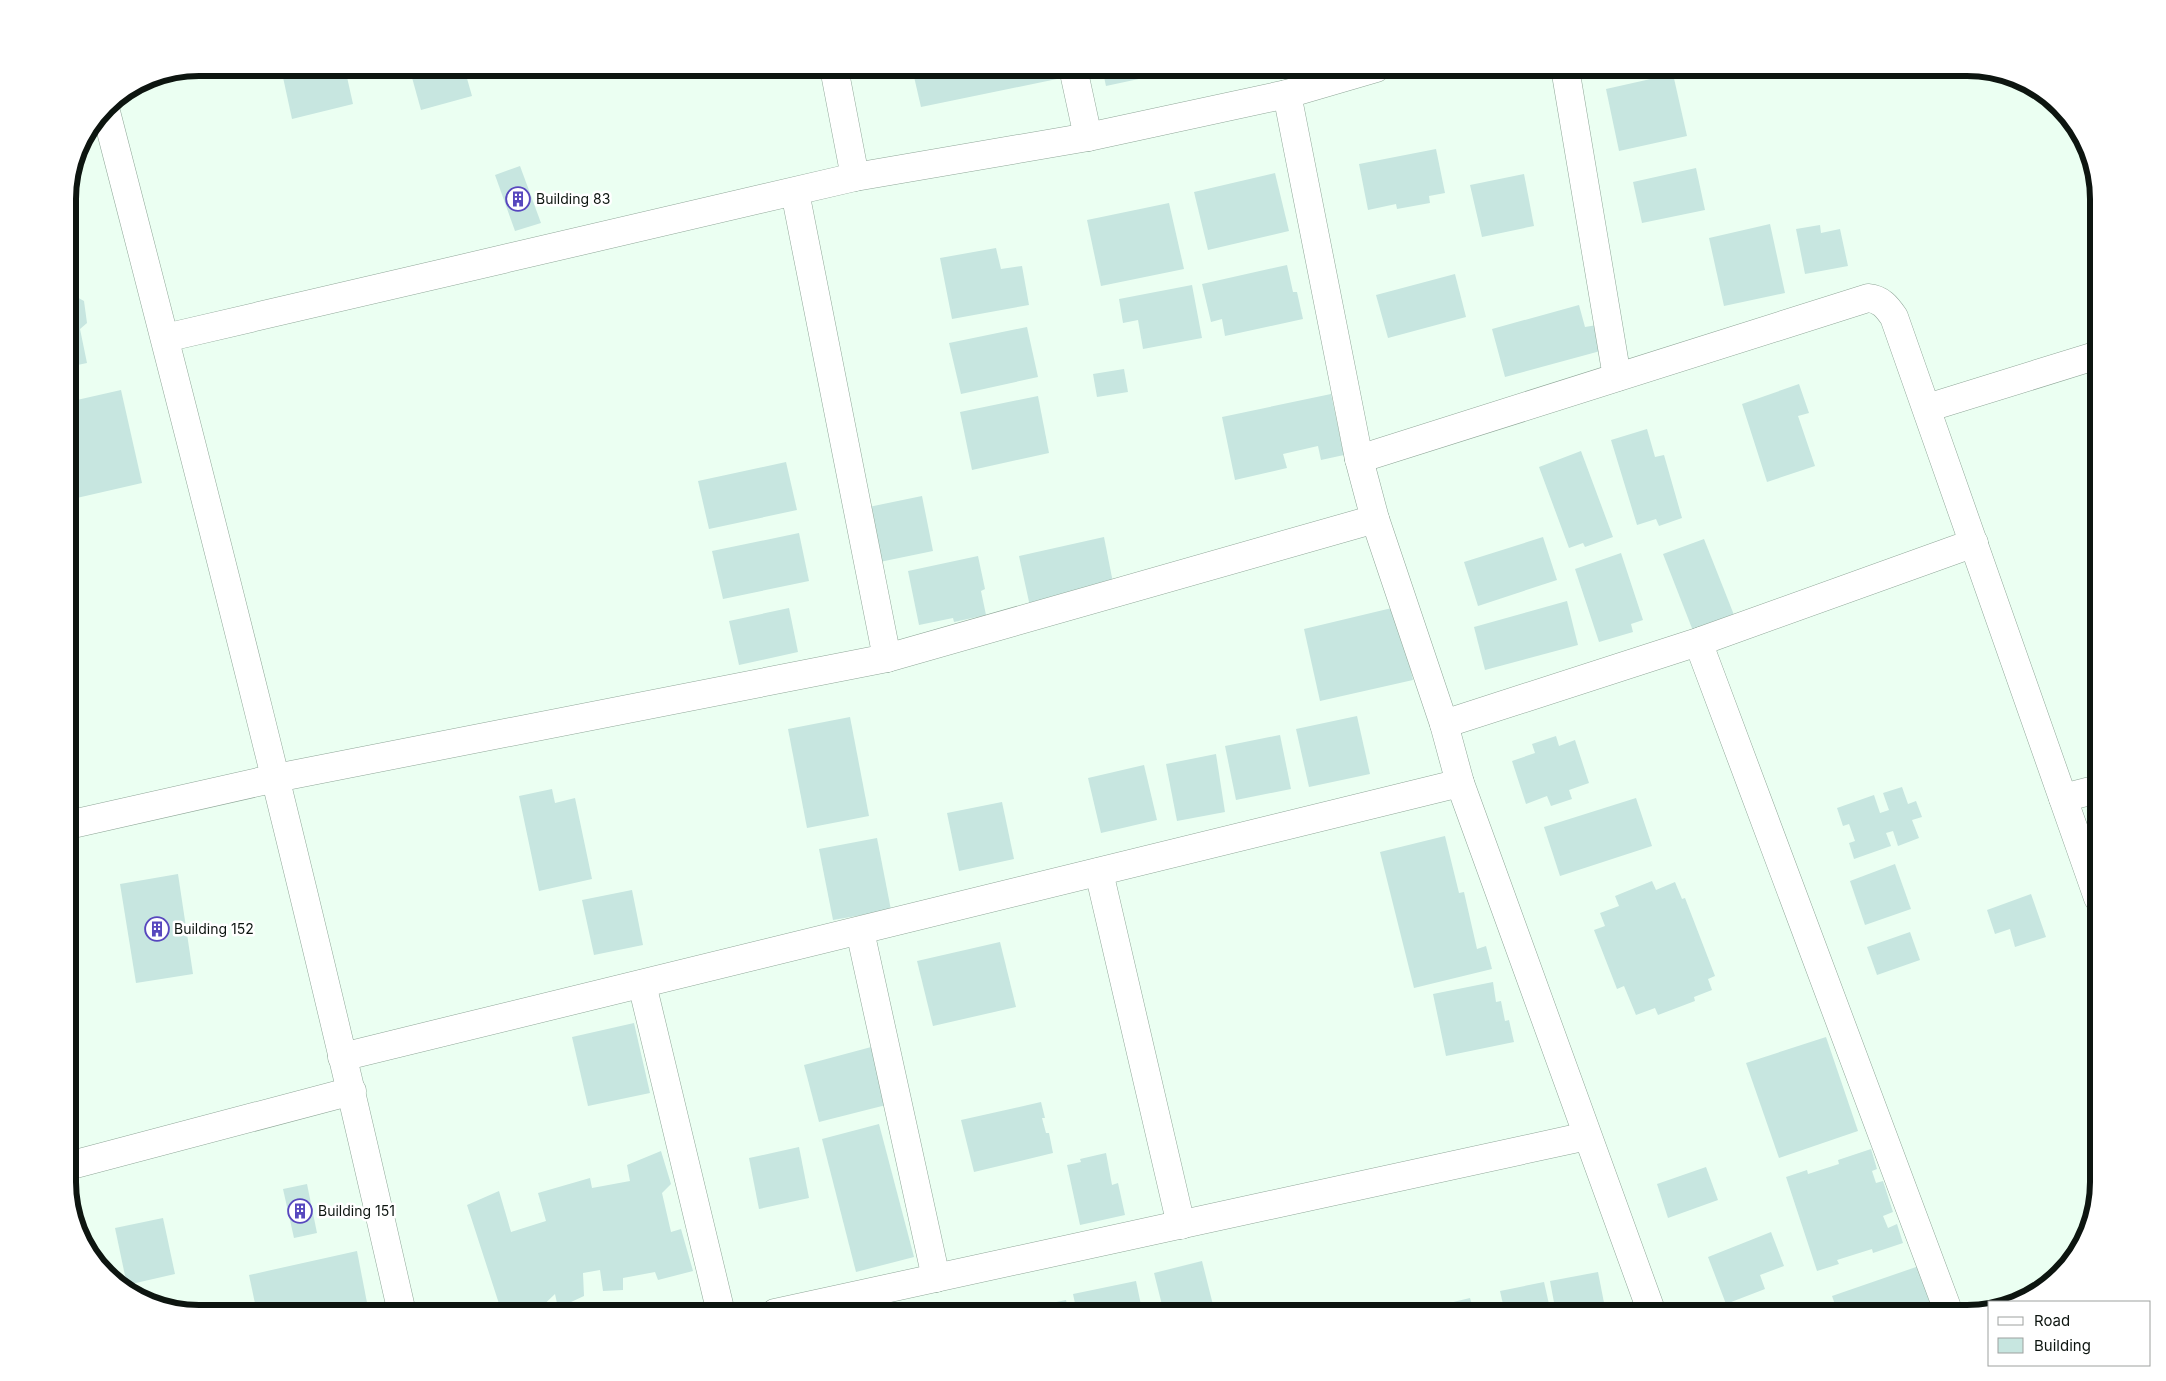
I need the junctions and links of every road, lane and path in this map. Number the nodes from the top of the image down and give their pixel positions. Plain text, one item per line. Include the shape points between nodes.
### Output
1 (836, 76) edge
2 (1075, 76) edge
3 (1349, 76) edge
4 (1567, 76) edge
5 (1287, 94) junction
6 (107, 117) edge
7 (1088, 137) junction
8 (855, 177) junction
9 (795, 192) junction
10 (164, 338) junction
11 (2090, 357) edge
12 (1617, 377) junction
13 (1926, 408) junction
14 (1359, 459) junction
15 (1375, 519) junction
16 (1974, 543) junction
17 (1701, 641) junction
18 (887, 658) junction
19 (1444, 724) junction
20 (276, 778) junction
21 (1460, 784) junction
22 (2090, 791) edge
23 (2063, 798) junction
24 (77, 823) edge
25 (1099, 872) junction
26 (2090, 875) edge
27 (860, 931) junction
28 (642, 984) junction
29 (342, 1058) junction
30 (352, 1091) junction
31 (1587, 1136) junction
32 (77, 1164) edge
33 (1180, 1225) junction
34 (936, 1278) junction
35 (400, 1305) edge
36 (720, 1305) edge
37 (815, 1305) edge
38 (1649, 1305) edge
39 (1946, 1305) edge

1 - 8 street
2 - 7 street
3 - 5 street
4 - 12 street
5 - 7 street
5 - 14 street
6 - 10 street
7 - 8 street
8 - 9 street
9 - 10 street
9 - 18 street
10 - 20 street
11 - 13 street
12 - 13 street via 1875,298 1886,305 1894,317
12 - 14 street
13 - 16 street
14 - 15 street
15 - 18 street
15 - 19 street
16 - 17 street
16 - 23 street
17 - 19 street
17 - 39 street via 1703,655
18 - 20 street
19 - 21 street
20 - 24 street
20 - 29 street
21 - 25 street
21 - 31 street
22 - 23 street
23 - 26 street
25 - 27 street
25 - 33 street
27 - 28 street
27 - 34 street
28 - 29 street
28 - 36 street
29 - 30 street
30 - 32 street
30 - 35 street
31 - 33 street
31 - 38 street
33 - 34 street
34 - 37 street

